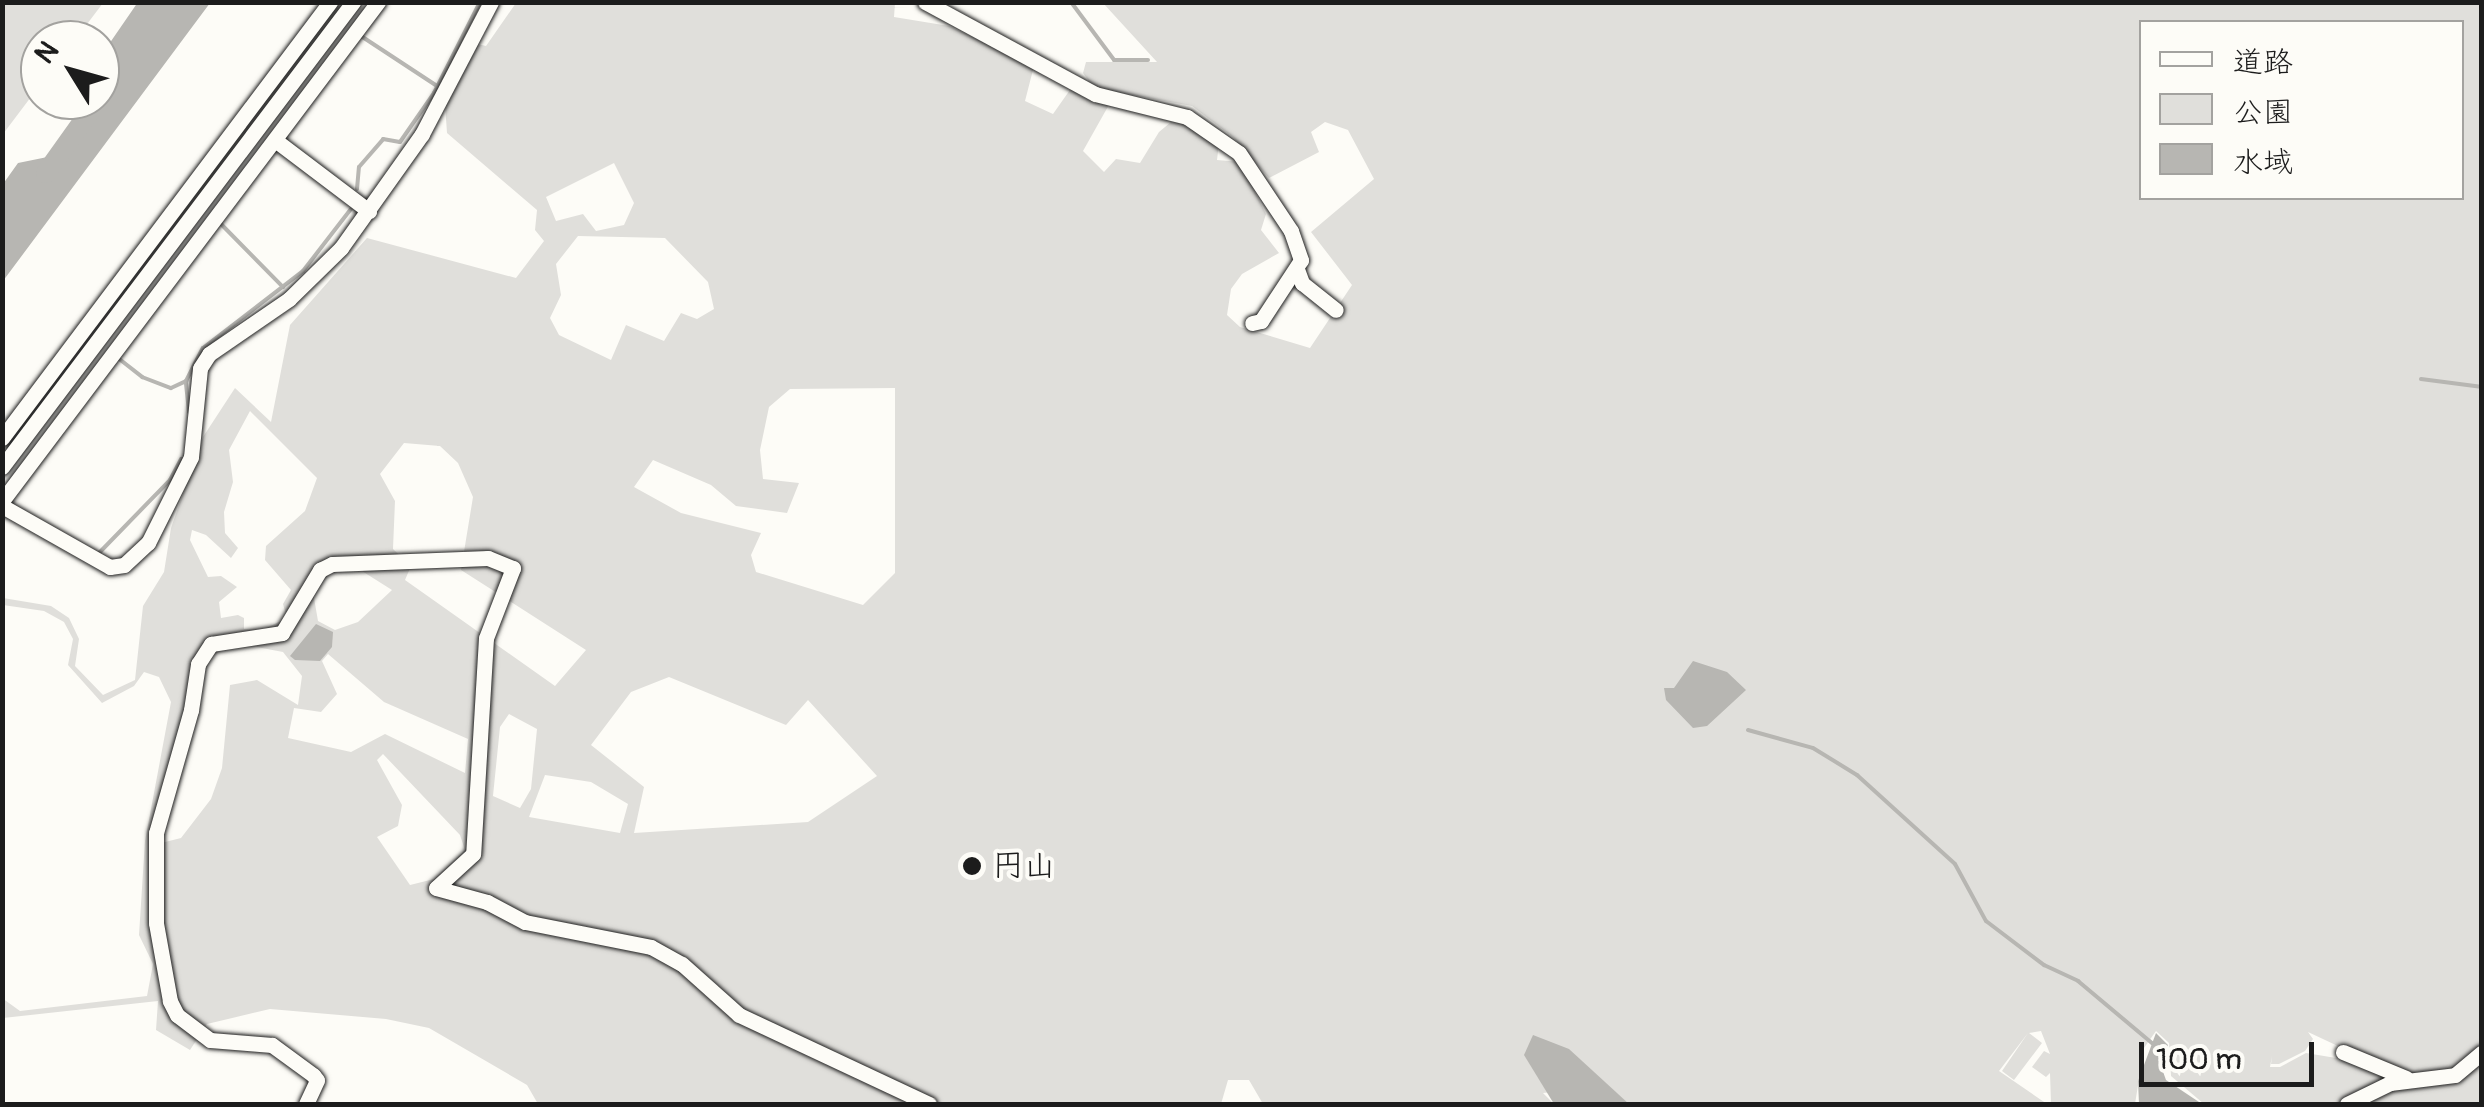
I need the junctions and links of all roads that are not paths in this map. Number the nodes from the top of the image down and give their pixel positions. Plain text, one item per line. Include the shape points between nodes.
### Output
1 (330, 2) edge
2 (352, 2) edge
3 (378, 2) edge
4 (491, 2) edge
5 (924, 2) edge
6 (278, 143) junction
7 (369, 211) junction
8 (1296, 269) junction
9 (1336, 310) dead end
10 (1252, 323) dead end
11 (2, 438) edge
12 (2, 468) edge
13 (4, 506) edge
14 (2343, 1052) dead end
15 (2482, 1052) edge
16 (2415, 1081) junction
17 (306, 1104) edge
18 (929, 1104) edge
19 (2347, 1104) edge

1 - 11 street
2 - 12 street
3 - 6 street
4 - 7 street via 470,32 434,114
5 - 8 street via 1096,94 1186,117 1226,140 1291,231 1301,260
6 - 7 street
6 - 13 street
7 - 13 street via 289,299 209,354 200,368 182,484 148,543 124,565 92,559
8 - 9 street via 1302,283
8 - 10 street via 1261,321
14 - 16 street
15 - 16 street via 2455,1075
16 - 19 street via 2371,1090
17 - 18 street via 313,1074 272,1045 210,1040 177,1016 170,1001 156,923 156,833 198,664 212,644 282,633 320,570 332,564 488,558 514,568 486,638 473,854 436,888 487,902 524,922 651,946 739,1014

